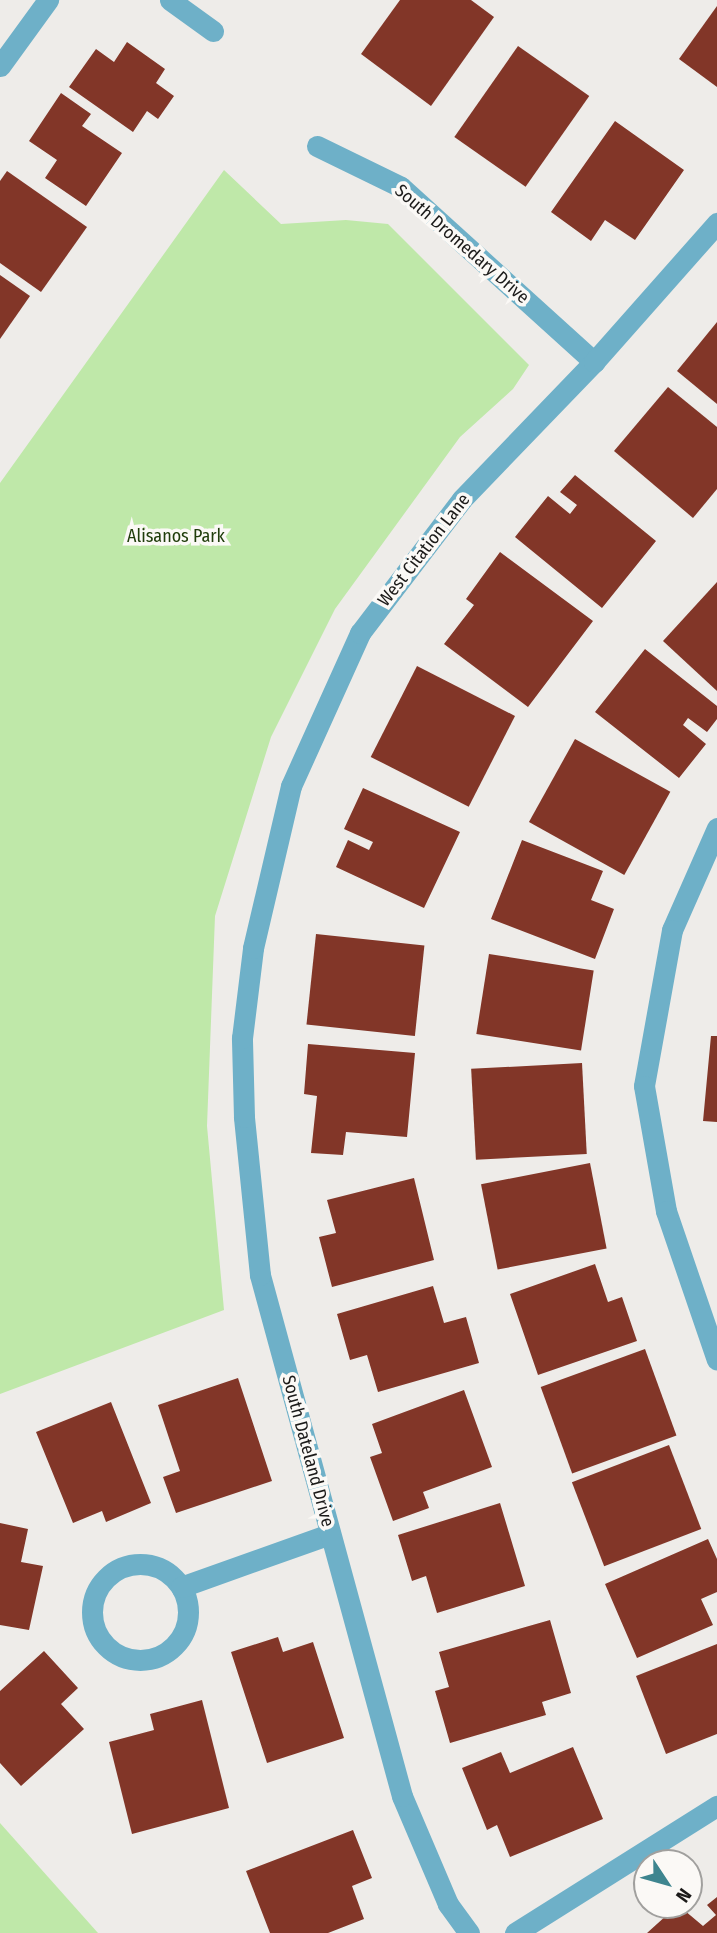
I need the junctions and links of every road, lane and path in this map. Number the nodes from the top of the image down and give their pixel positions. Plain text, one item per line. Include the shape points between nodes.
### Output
1 (48, 0) edge
2 (170, 0) edge
3 (213, 31) dead end
4 (0, 66) edge
5 (317, 146) dead end
6 (717, 223) edge
7 (594, 362) junction
8 (717, 828) edge
9 (253, 948) joint
10 (717, 1360) edge
11 (330, 1535) junction
12 (181, 1587) junction
13 (717, 1805) edge
14 (469, 1933) edge
15 (515, 1933) edge

1 - 4 street
2 - 3 street
5 - 7 street, South Dromedary Drive via 401,187
6 - 7 street, West Citation Lane
7 - 9 street, West Citation Lane via 462,499 360,633 291,786
8 - 10 street via 672,930 644,1086 666,1211
9 - 11 street, South Dateland Drive via 242,1038 260,1275
11 - 12 street
11 - 14 street, South Dateland Drive via 402,1796 448,1904
12 - 12 street via 173,1577 149,1565 136,1564 111,1574 102,1583 92,1609 98,1636 127,1659 150,1660 165,1654 180,1638 188,1617
13 - 15 street

